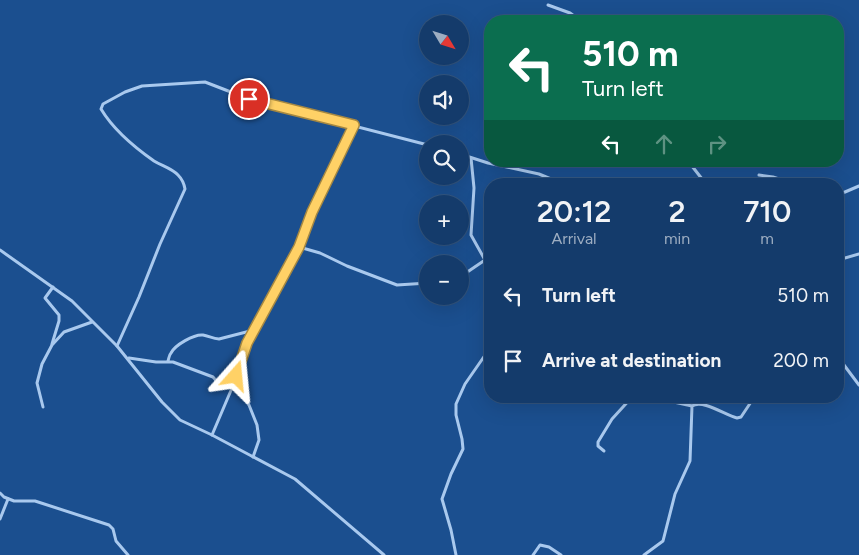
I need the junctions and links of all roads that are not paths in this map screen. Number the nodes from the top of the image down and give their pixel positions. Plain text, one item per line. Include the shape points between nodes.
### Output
1 (548, 5) dead end
2 (573, 15) edge
3 (354, 125) junction
4 (419, 143) edge
5 (471, 158) joint
6 (484, 161) edge
7 (509, 167) edge
8 (693, 167) edge
9 (759, 176) dead end
10 (549, 178) edge
11 (701, 178) edge
12 (776, 178) edge
13 (859, 186) edge
14 (844, 192) edge
15 (299, 247) junction
16 (0, 250) edge
17 (859, 254) edge
18 (844, 258) edge
19 (484, 260) joint
20 (469, 271) edge
21 (419, 284) edge
22 (53, 287) junction
23 (93, 321) junction
24 (254, 330) junction
25 (52, 345) junction
26 (117, 346) junction
27 (484, 357) edge
28 (128, 358) junction
29 (168, 361) junction
30 (844, 365) edge
31 (859, 386) edge
32 (232, 388) junction
33 (627, 403) edge
34 (678, 403) edge
35 (750, 403) edge
36 (692, 406) junction
37 (43, 407) dead end
38 (212, 435) junction
39 (604, 451) dead end
40 (254, 457) junction
41 (0, 493) edge
42 (8, 499) junction
43 (0, 519) edge
44 (128, 555) edge
45 (384, 555) edge
46 (456, 555) edge
47 (533, 555) edge
48 (561, 555) edge
49 (644, 555) edge

1 - 2 street
3 - 4 street
3 - 15 street via 312,212
3 - 26 street via 249,99 205,82 142,86 103,104 101,109 109,121 154,161 177,174 185,189
5 - 6 street
5 - 19 street via 474,188 471,235
7 - 10 street
8 - 11 street
9 - 12 street
13 - 14 street
15 - 21 street via 397,285
15 - 24 street
16 - 22 street
17 - 18 street
19 - 20 street
22 - 23 street
22 - 25 street via 45,298 59,315
23 - 25 street via 64,332
23 - 26 street
24 - 29 street via 219,339 196,336 175,348
24 - 32 street
25 - 37 street via 37,383
26 - 28 street
27 - 46 street via 459,396 456,410 463,449 442,499
28 - 29 street
28 - 38 street via 180,420
29 - 32 street via 193,368
30 - 31 street
32 - 38 street
32 - 40 street via 242,394 253,412 259,440
33 - 39 street via 598,442
34 - 36 street
35 - 36 street via 737,418 702,404
36 - 49 street via 690,461 675,494 663,541
38 - 40 street
40 - 45 street via 307,488
41 - 42 street
42 - 43 street
42 - 44 street via 21,502 35,500 109,525
47 - 48 street via 540,545

